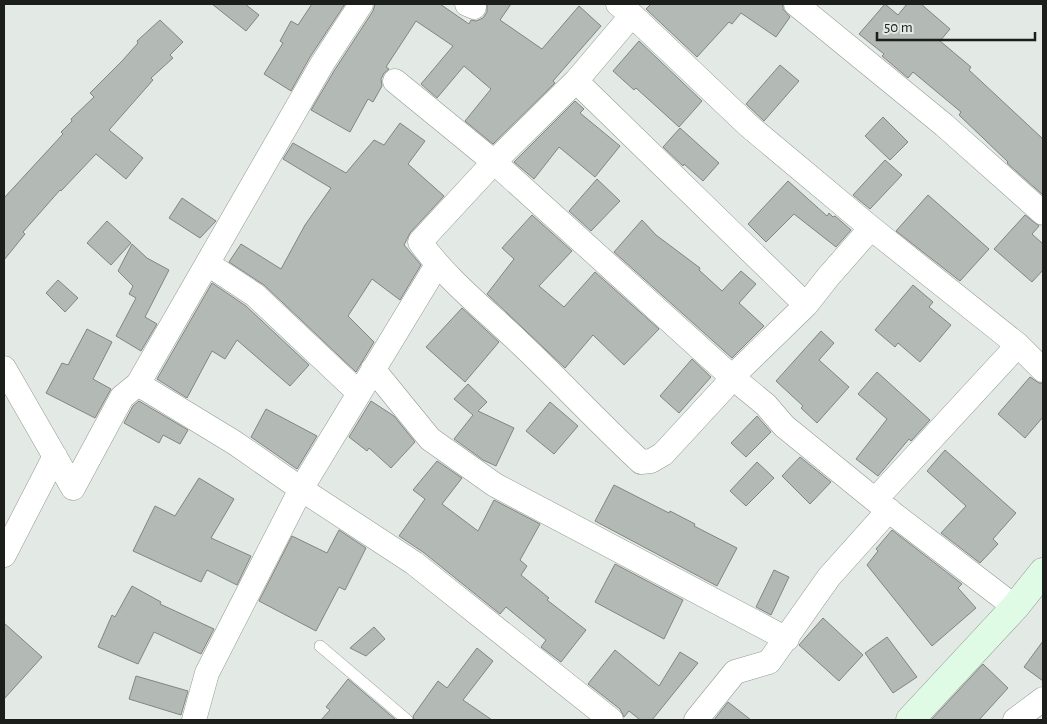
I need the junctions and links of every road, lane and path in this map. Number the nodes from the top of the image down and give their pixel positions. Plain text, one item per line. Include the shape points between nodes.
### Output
1 (361, 4) edge
2 (796, 4) edge
3 (625, 10) edge
4 (395, 81) dead end
5 (576, 81) junction
6 (494, 162) junction
7 (1043, 213) edge
8 (871, 228) junction
9 (208, 264) junction
10 (437, 265) junction
11 (806, 305) junction
12 (1018, 345) junction
13 (4, 368) edge
14 (373, 369) junction
15 (1043, 370) edge
16 (732, 377) junction
17 (138, 384) junction
18 (359, 393) junction
19 (55, 456) junction
20 (301, 489) junction
21 (882, 505) junction
22 (4, 555) edge
23 (1043, 572) edge
24 (1015, 607) junction
25 (787, 639) junction
26 (320, 646) dead end
27 (1043, 699) edge
28 (194, 720) edge
29 (407, 720) edge
30 (611, 720) edge
31 (696, 720) edge
32 (910, 720) edge
33 (1015, 720) edge

1 - 9 street via 317,73
2 - 7 street via 944,125
3 - 5 street
3 - 8 street via 749,126
4 - 6 street
5 - 6 street
5 - 11 street
6 - 10 street via 420,242
6 - 16 street
8 - 11 street
8 - 12 street
9 - 17 street
9 - 18 street via 255,295
10 - 14 street
10 - 16 street via 642,462 662,454
11 - 16 street
12 - 15 street
12 - 21 street
13 - 19 street
14 - 18 street
14 - 25 street via 430,439 496,485
16 - 21 street via 766,405 784,426
17 - 19 street via 122,396 73,488
17 - 20 street via 235,443
18 - 20 street
19 - 22 street
20 - 28 street via 207,673
20 - 30 street via 414,563
21 - 24 street
21 - 25 street
23 - 24 main road
24 - 32 main road
25 - 31 street via 770,662 734,672
26 - 29 lane
27 - 33 street

